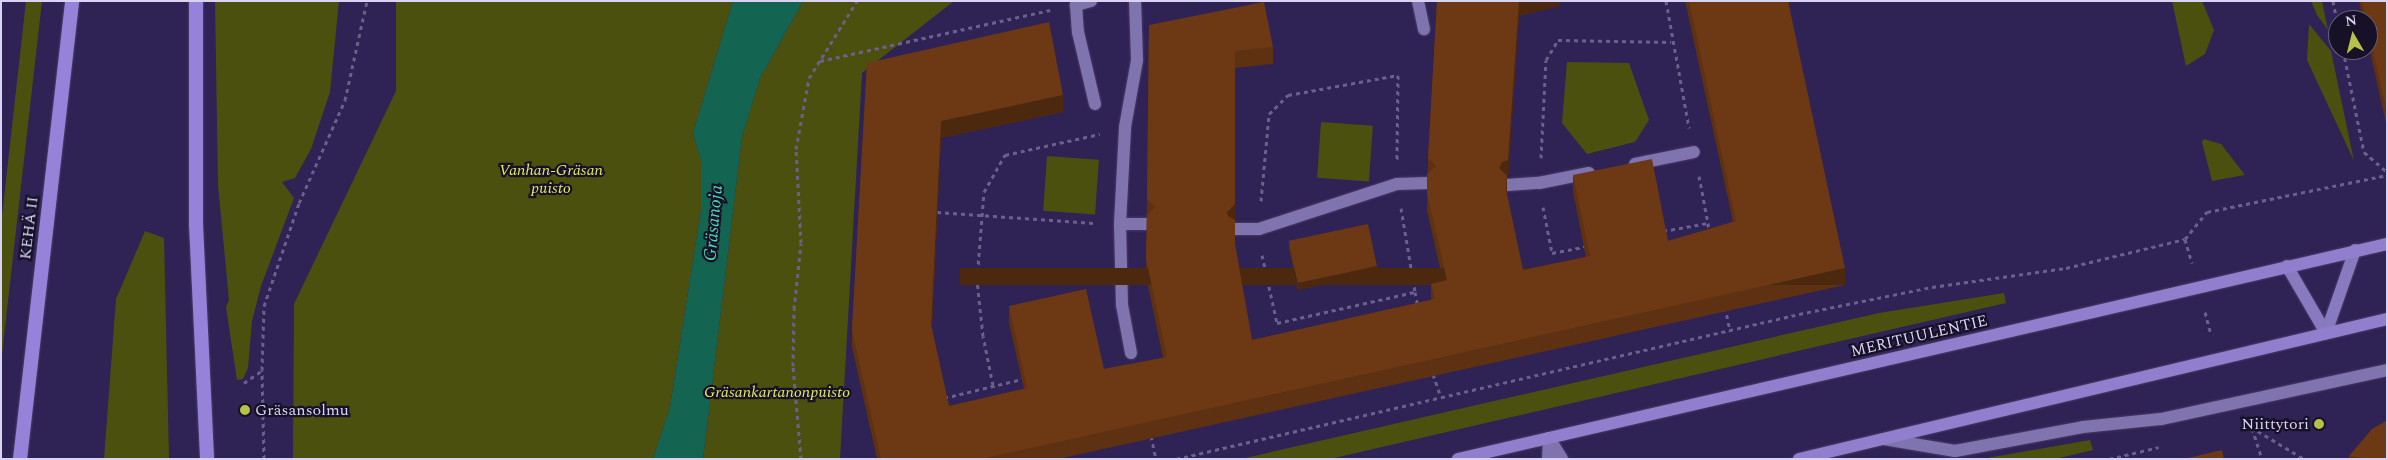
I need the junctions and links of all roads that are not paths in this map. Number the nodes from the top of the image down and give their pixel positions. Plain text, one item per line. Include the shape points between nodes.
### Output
1 (72, 1) edge
2 (196, 1) edge
3 (1091, 1) edge
4 (1135, 1) edge
5 (1418, 1) edge
6 (1424, 29) dead end
7 (1095, 104) dead end
8 (1694, 152) dead end
9 (1428, 183) edge
10 (1507, 185) edge
11 (1120, 224) junction
12 (1147, 224) edge
13 (1235, 228) edge
14 (2387, 244) edge
15 (2355, 250) junction
16 (2286, 266) junction
17 (2387, 319) edge
18 (2326, 333) junction
19 (1132, 353) dead end
20 (2387, 370) edge
21 (1549, 438) junction
22 (1882, 438) junction
23 (20, 459) edge
24 (208, 459) edge
25 (1458, 459) edge
26 (1548, 459) edge
27 (1562, 459) edge
28 (1799, 459) edge

1 - 23 highway, KEHÄ II
2 - 24 highway via 196,224
3 - 7 street via 1076,5 1078,32
4 - 11 street via 1137,60 1125,127
5 - 6 street
8 - 10 street via 1539,183
9 - 13 street via 1397,184 1259,230
11 - 12 street
11 - 19 street via 1122,305
14 - 15 main road, MERITUULENTIE
15 - 16 main road, MERITUULENTIE
15 - 18 main road
16 - 18 main road
16 - 21 main road, MERITUULENTIE
17 - 18 main road
18 - 22 main road
20 - 22 street via 2161,418 2083,427 1955,451
21 - 25 main road, MERITUULENTIE
21 - 26 street
21 - 27 street
22 - 28 main road

